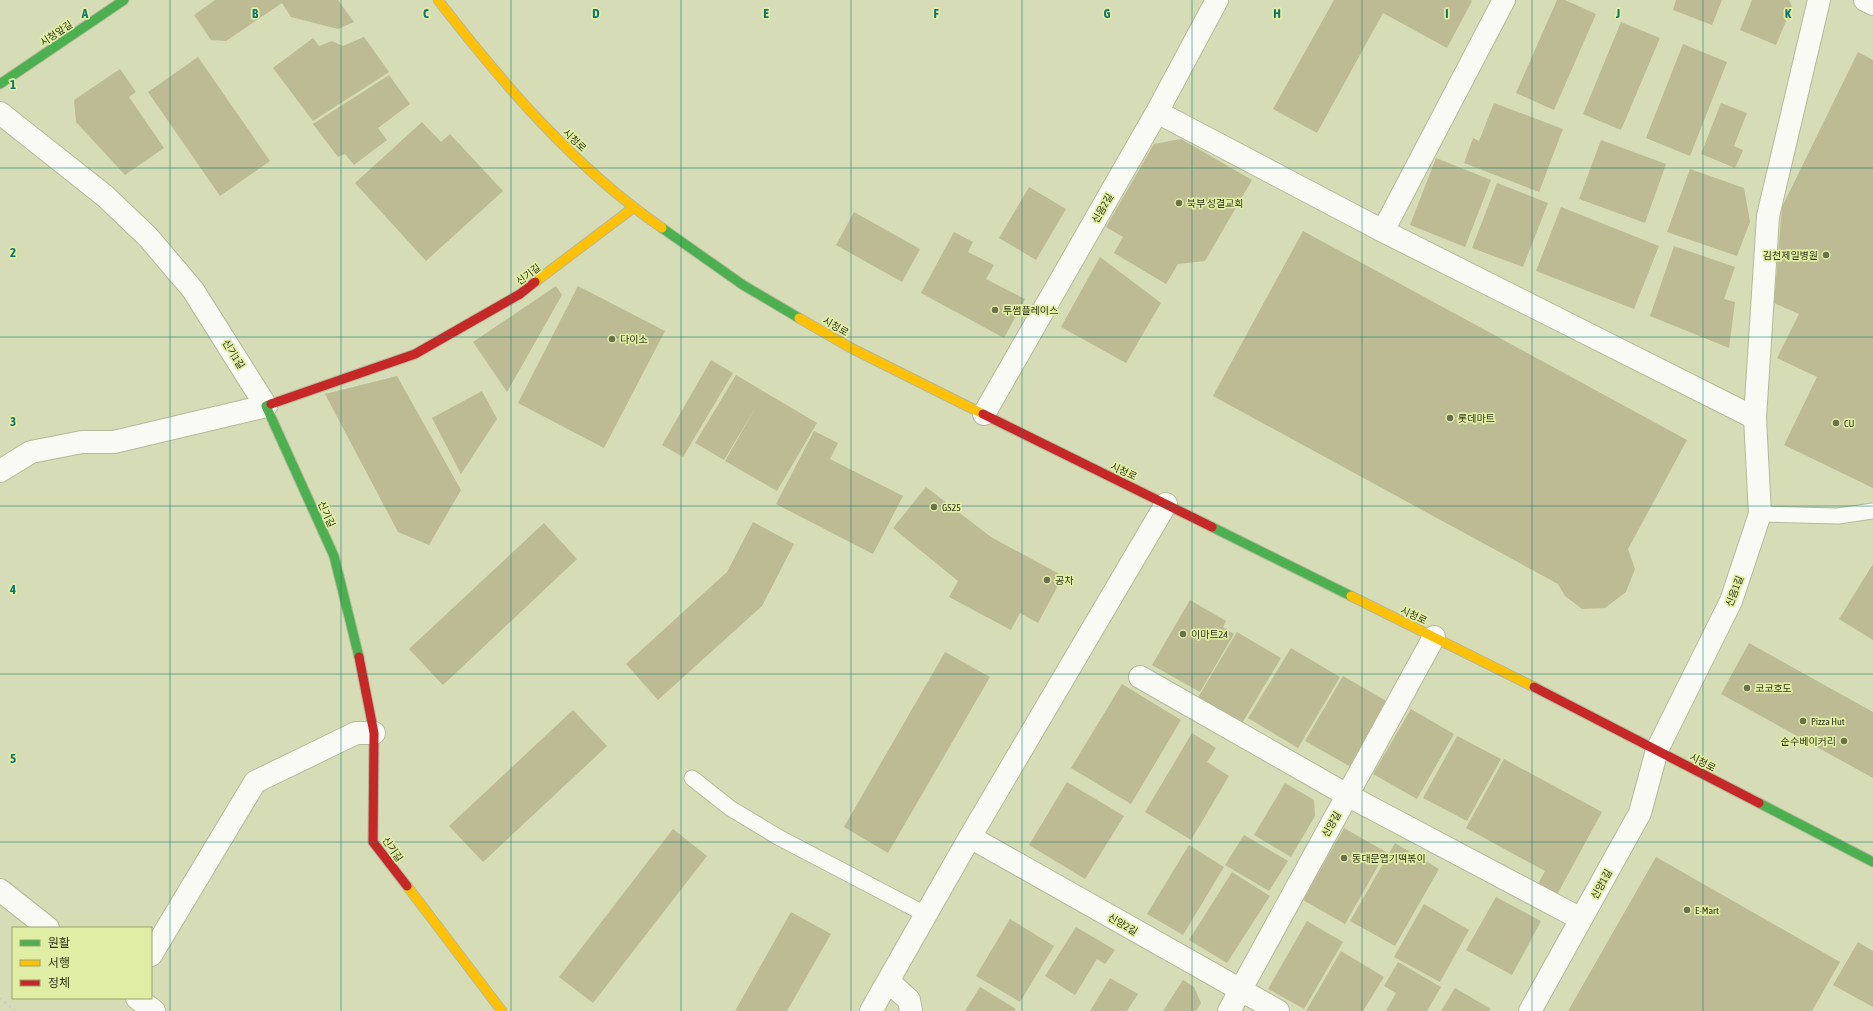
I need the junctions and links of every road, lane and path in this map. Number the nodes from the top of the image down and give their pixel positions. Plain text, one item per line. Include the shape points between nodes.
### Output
1 (124, 0) edge
2 (438, 0) edge
3 (1217, 0) edge
4 (1504, 0) edge
5 (1819, 0) edge
6 (1865, 0) edge
7 (1873, 4) edge
8 (0, 84) edge
9 (1157, 112) junction
10 (0, 113) edge
11 (633, 208) junction
12 (1383, 231) junction
13 (266, 406) junction
14 (984, 414) junction
15 (1755, 418) junction
16 (0, 471) edge
17 (1166, 504) junction
18 (1873, 511) edge
19 (1760, 514) junction
20 (1434, 637) junction
21 (1140, 677) dead end
22 (374, 733) junction
23 (1656, 750) junction
24 (692, 778) dead end
25 (1347, 795) junction
26 (970, 837) junction
27 (1873, 862) edge
28 (0, 890) edge
29 (925, 914) junction
30 (1581, 919) junction
31 (47, 927) edge
32 (152, 953) edge
33 (888, 981) junction
34 (1240, 990) junction
35 (138, 999) edge
36 (154, 1011) edge
37 (502, 1011) edge
38 (871, 1011) edge
39 (911, 1011) edge
40 (1229, 1011) edge
41 (1278, 1011) edge
42 (1530, 1011) edge

1 - 8 street, 시청앞길
2 - 11 street, 시청로 via 481,55 564,146
3 - 9 street, 신음2길
4 - 12 street
5 - 15 street, 신음1길 via 1768,216
6 - 7 street
9 - 12 street
9 - 14 street, 신음2길
10 - 13 street, 신기1길 via 105,196 148,237 193,290
11 - 13 street, 신기길 via 520,294 415,354
11 - 14 street, 시청로 via 743,285 852,348
12 - 15 street
13 - 16 street via 114,442 82,442 31,452
13 - 22 street, 신기길 via 334,556 356,644
14 - 17 street, 시청로
15 - 19 street, 신음1길
17 - 20 street, 시청로
17 - 26 street
18 - 19 lane via 1838,516
19 - 23 street, 신음1길 via 1731,600
20 - 23 street, 시청로
20 - 25 street, 신양길
21 - 25 street
22 - 32 street via 356,733 255,782
22 - 37 street, 신기길 via 373,842
23 - 27 street, 시청로
23 - 30 street, 신양1길 via 1640,813
24 - 29 lane via 730,808 778,837
25 - 30 street
25 - 34 street, 신양길
26 - 29 street
26 - 34 street, 신양2길
28 - 31 street
29 - 33 street
30 - 42 street, 신양1길
33 - 38 street
33 - 39 street via 909,1000
34 - 40 street, 신양길
34 - 41 street, 신양2길
35 - 36 street

